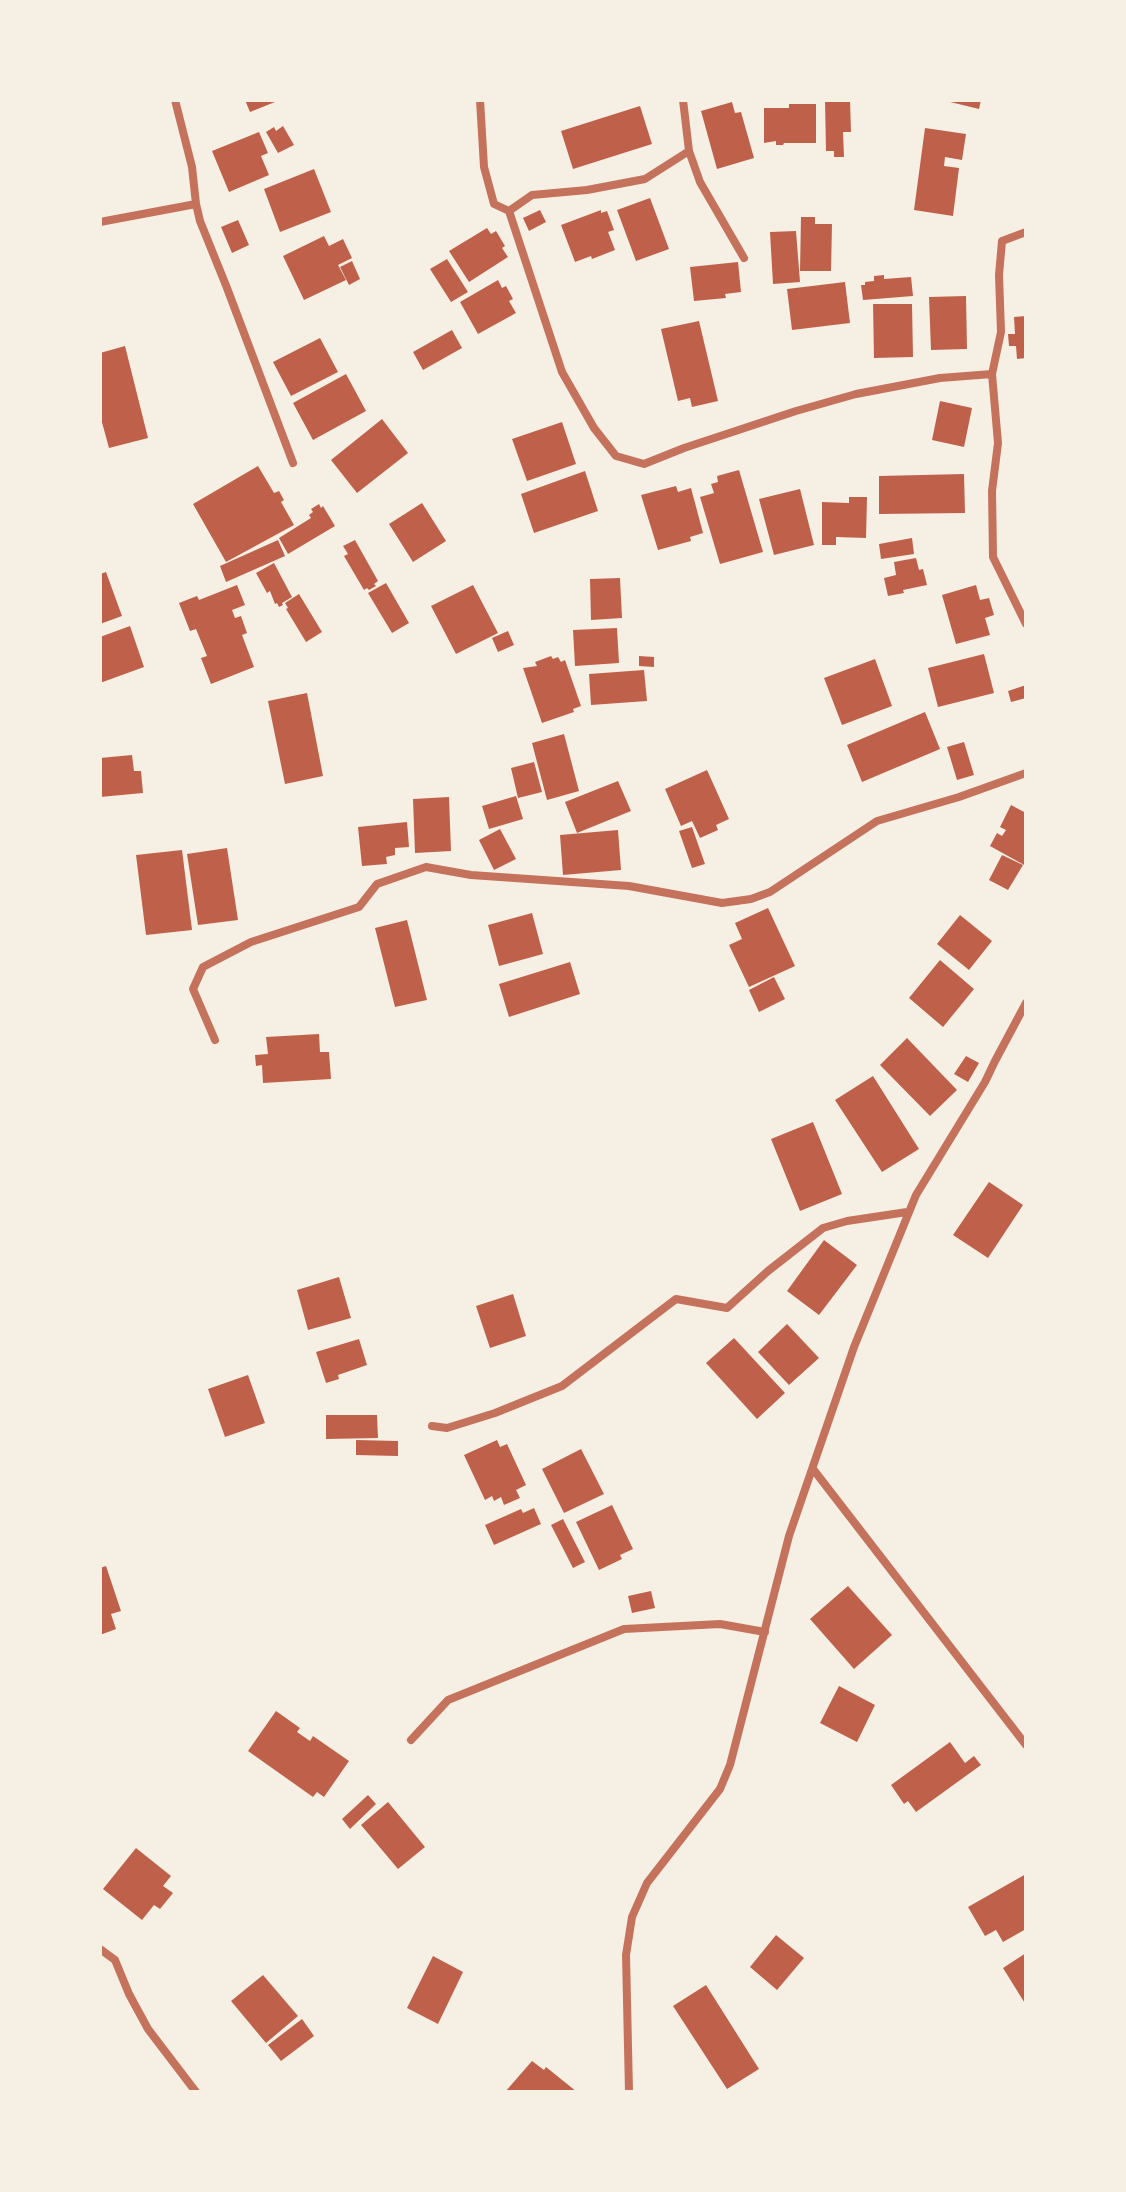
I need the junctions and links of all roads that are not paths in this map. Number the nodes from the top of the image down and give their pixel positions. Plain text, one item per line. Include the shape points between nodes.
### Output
1 (175, 100) edge
2 (480, 100) edge
3 (683, 100) edge
4 (689, 151) junction
5 (196, 204) junction
6 (509, 211) junction
7 (100, 222) edge
8 (1026, 232) edge
9 (744, 258) dead end
10 (992, 374) junction
11 (293, 463) dead end
12 (1026, 624) edge
13 (1026, 773) edge
14 (1026, 1003) edge
15 (215, 1040) dead end
16 (907, 1212) junction
17 (432, 1426) dead end
18 (813, 1469) junction
19 (765, 1632) junction
20 (411, 1740) dead end
21 (1026, 1745) edge
22 (100, 1949) edge
23 (196, 2092) edge
24 (629, 2092) edge

1 - 5 street
2 - 6 street via 484,167 494,204
3 - 4 street
4 - 6 street via 645,179 532,195
4 - 9 street via 700,182
5 - 7 street
5 - 11 street
6 - 10 street via 562,372 616,456 644,464 856,394
8 - 10 street via 1002,241 1001,332
10 - 12 street via 998,443 993,557
13 - 15 street via 877,821 770,892 751,899 722,903 629,886 426,867 377,884 359,907 251,942 203,967 193,989
14 - 16 street
16 - 17 street via 823,1228 727,1308 676,1299 562,1386 471,1421
16 - 18 street
18 - 19 street via 789,1536
18 - 21 street
19 - 20 street via 720,1624 624,1629 448,1700
19 - 24 street via 720,1789 647,1883 632,1917 626,1955
22 - 23 street via 115,1960 148,2029

